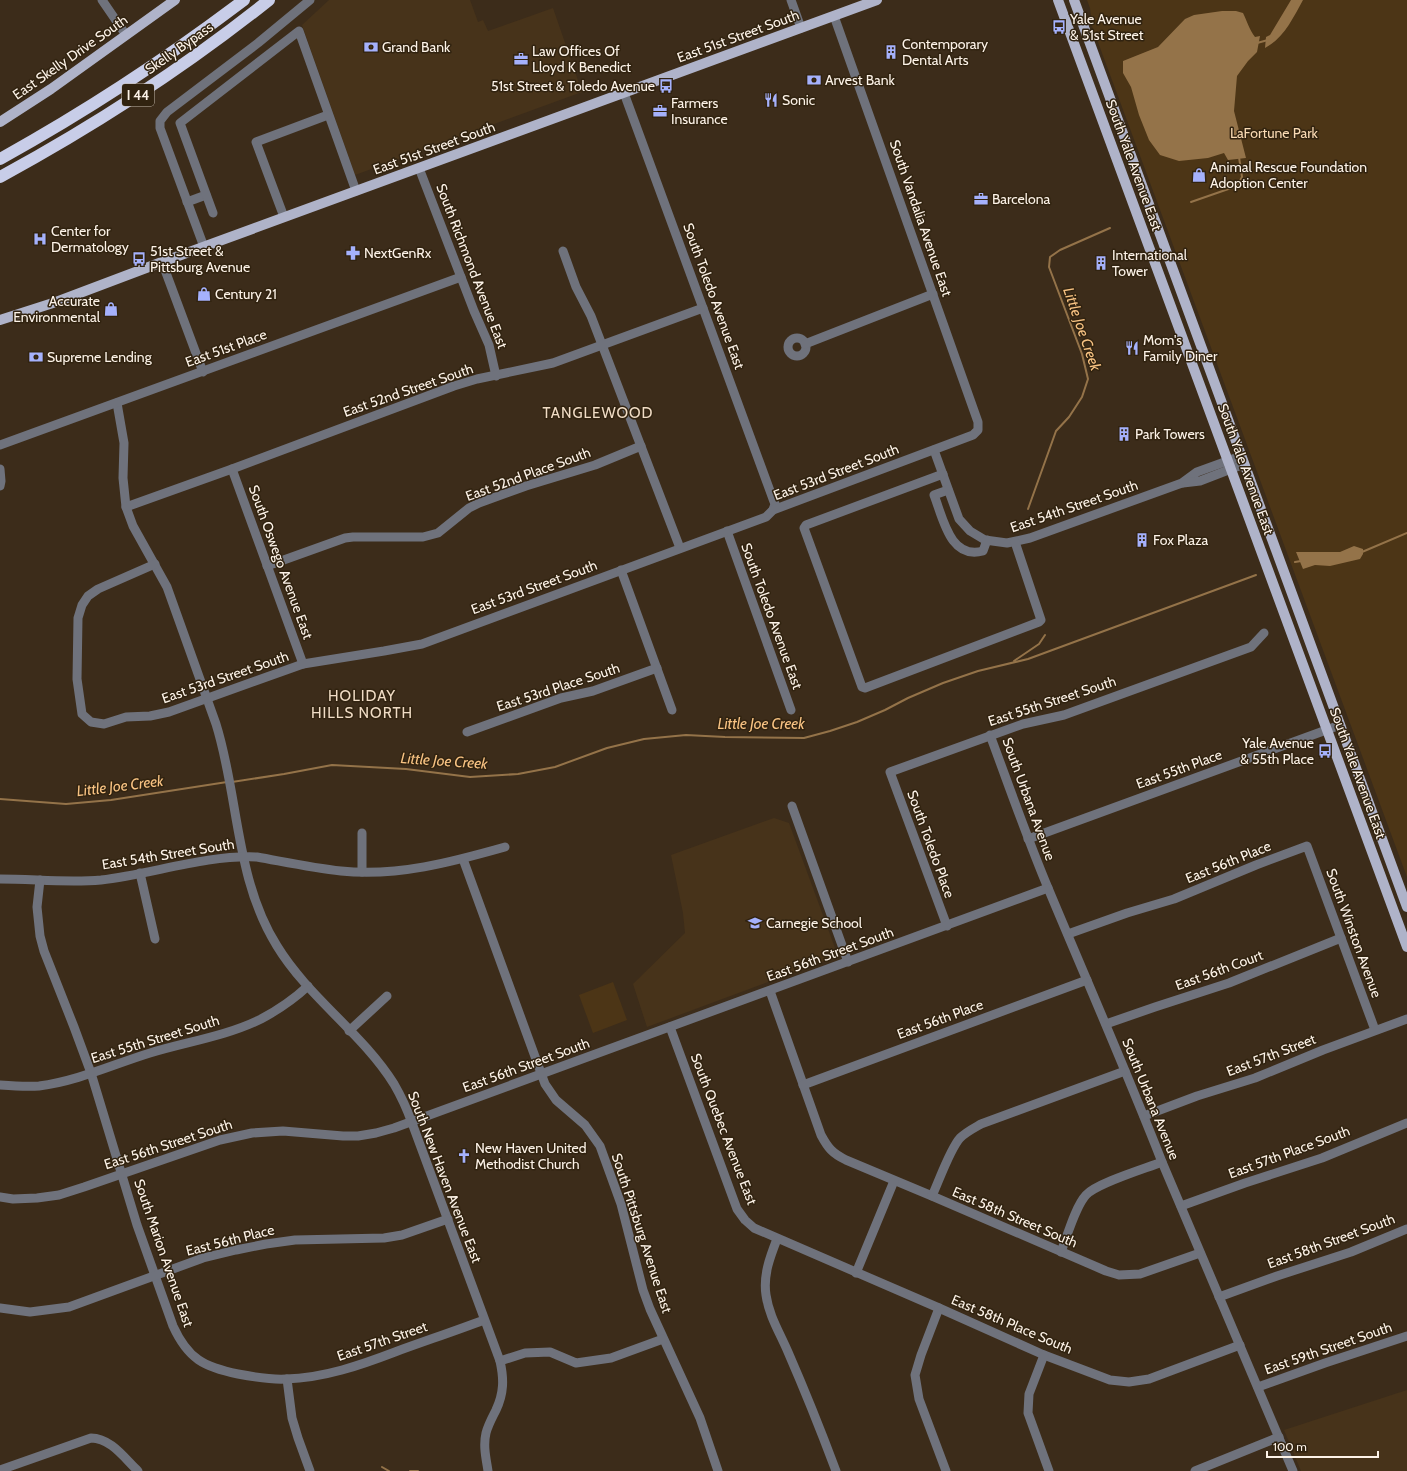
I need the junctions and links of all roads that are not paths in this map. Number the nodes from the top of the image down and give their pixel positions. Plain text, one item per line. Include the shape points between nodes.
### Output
1 (102, 0) edge
2 (176, 0) edge
3 (244, 0) edge
4 (269, 0) edge
5 (310, 0) edge
6 (791, 0) edge
7 (877, 0) edge
8 (1058, 0) edge
9 (1074, 0) edge
10 (834, 16) junction
11 (801, 28) junction
12 (126, 35) junction
13 (208, 81) junction
14 (624, 93) junction
15 (217, 94) junction
16 (328, 115) junction
17 (0, 122) edge
18 (0, 159) edge
19 (419, 168) junction
20 (0, 177) edge
21 (356, 191) junction
22 (206, 195) junction
23 (187, 202) junction
24 (213, 213) dead end
25 (284, 217) junction
26 (204, 246) junction
27 (563, 251) dead end
28 (162, 262) junction
29 (461, 277) junction
30 (933, 294) junction
31 (703, 308) junction
32 (0, 320) edge
33 (805, 344) dead end
34 (602, 345) junction
35 (203, 372) junction
36 (496, 376) junction
37 (117, 403) junction
38 (978, 430) joint
39 (0, 446) edge
40 (641, 446) junction
41 (934, 450) junction
42 (1243, 460) junction
43 (1230, 465) junction
44 (0, 469) edge
45 (232, 469) junction
46 (943, 474) junction
47 (0, 486) edge
48 (948, 490) junction
49 (126, 507) junction
50 (773, 510) junction
51 (727, 531) junction
52 (987, 540) junction
53 (1015, 542) junction
54 (680, 548) junction
55 (155, 564) junction
56 (267, 566) junction
57 (621, 570) junction
58 (1264, 633) dead end
59 (303, 664) junction
60 (657, 668) junction
61 (207, 699) junction
62 (672, 710) dead end
63 (791, 710) dead end
64 (1340, 725) junction
65 (1327, 730) junction
66 (467, 732) dead end
67 (990, 735) junction
68 (890, 772) joint
69 (792, 806) dead end
70 (362, 833) dead end
71 (1028, 839) junction
72 (1307, 846) joint
73 (505, 847) dead end
74 (244, 856) junction
75 (463, 859) junction
76 (362, 872) junction
77 (140, 873) junction
78 (0, 879) edge
79 (40, 880) junction
80 (1048, 888) junction
81 (1407, 907) edge
82 (947, 926) junction
83 (1068, 934) junction
84 (1341, 938) junction
85 (155, 939) dead end
86 (1407, 947) edge
87 (848, 962) junction
88 (1087, 980) junction
89 (308, 986) junction
90 (770, 991) junction
91 (387, 996) dead end
92 (1407, 1019) edge
93 (1106, 1024) junction
94 (670, 1027) junction
95 (1375, 1030) junction
96 (349, 1031) junction
97 (1125, 1071) junction
98 (91, 1073) junction
99 (541, 1075) junction
100 (0, 1085) edge
101 (804, 1085) junction
102 (1144, 1116) junction
103 (412, 1123) junction
104 (1407, 1123) edge
105 (1162, 1162) junction
106 (122, 1174) junction
107 (894, 1181) junction
108 (932, 1196) junction
109 (0, 1197) edge
110 (1181, 1206) junction
111 (448, 1219) junction
112 (1407, 1229) edge
113 (777, 1239) junction
114 (1061, 1252) junction
115 (1200, 1253) junction
116 (856, 1273) junction
117 (156, 1275) junction
118 (1219, 1297) junction
119 (0, 1308) edge
120 (939, 1308) junction
121 (484, 1320) junction
122 (1407, 1336) edge
123 (663, 1339) junction
124 (1240, 1345) junction
125 (1044, 1355) junction
126 (500, 1361) junction
127 (287, 1379) junction
128 (1258, 1387) junction
129 (1278, 1437) junction
130 (0, 1470) edge
131 (138, 1471) edge
132 (310, 1471) edge
133 (488, 1471) edge
134 (718, 1471) edge
135 (836, 1471) edge
136 (946, 1471) edge
137 (1049, 1471) edge
138 (1195, 1471) edge
139 (1293, 1471) edge

1 - 12 street
2 - 12 main road, East Skelly Drive South
3 - 18 highway, Skelly Bypass / I 44 via 194,38 104,98
4 - 20 highway, Skelly Bypass / I 44 via 130,100
5 - 13 street
6 - 11 street
7 - 10 main road, East 51st Street South
8 - 43 main road, South Yale Avenue East
9 - 42 main road, South Yale Avenue East
10 - 11 main road, East 51st Street South
10 - 30 street, South Vandalia Avenue East
11 - 14 main road, East 51st Street South
12 - 17 main road, East Skelly Drive South
13 - 15 street
13 - 23 street via 167,112 160,121 160,128
14 - 19 main road, East 51st Street South
14 - 31 street, South Toledo Avenue East
15 - 16 street via 298,30
15 - 22 street via 180,123
16 - 21 street
16 - 25 street via 256,142
19 - 21 main road, East 51st Street South
19 - 29 street, South Richmond Avenue East
21 - 25 main road, East 51st Street South
22 - 23 street
22 - 24 street
23 - 26 street
25 - 26 main road, East 51st Street South
26 - 28 main road, East 51st Street South
27 - 34 street
28 - 32 main road, East 51st Street South
28 - 35 street
29 - 35 street, East 51st Place
29 - 36 street, South Richmond Avenue East via 489,345
30 - 33 street
30 - 38 street, South Vandalia Avenue East via 978,422
31 - 34 street, East 52nd Street South
31 - 50 street, South Toledo Avenue East via 774,499
34 - 36 street, East 52nd Street South via 553,363
34 - 40 street
35 - 37 street, East 51st Place
36 - 45 street, East 52nd Street South via 477,379 437,392
37 - 39 street, East 51st Place
37 - 49 street, South New Haven Avenue East via 124,442 123,478
38 - 41 street, East 53rd Street South via 973,435
40 - 54 street
40 - 56 street, East 52nd Place South via 479,503 438,533 423,537 345,538
41 - 46 street, East 54th Street South
41 - 50 street, East 53rd Street South
42 - 43 street, East 54th Street South
42 - 64 main road, South Yale Avenue East
43 - 53 street, East 54th Street South via 1198,472 1182,483
43 - 65 main road, South Yale Avenue East
44 - 47 street
45 - 49 street, East 52nd Street South
45 - 56 street, South Oswego Avenue East
46 - 48 street, East 54th Street South
46 - 53 street via 806,525 804,528 862,687 1039,622 1041,620
48 - 52 street, East 54th Street South via 959,519 970,531
48 - 52 street via 934,495 955,544 975,554 983,552
49 - 55 street, South New Haven Avenue East via 133,526
50 - 51 street, East 53rd Street South via 766,517
51 - 54 street, East 53rd Street South
51 - 63 street, South Toledo Avenue East
52 - 53 street, East 54th Street South
54 - 57 street, East 53rd Street South
55 - 61 street, South New Haven Avenue East via 170,593
55 - 61 street, East 53rd Street South via 98,589 88,596 82,605 78,618 77,657 82,714 94,723 104,724 126,717 159,714
56 - 59 street, South Oswego Avenue East
57 - 59 street, East 53rd Street South via 422,644
57 - 60 street
58 - 67 street, East 55th Street South via 1251,647 1064,715 1023,724
59 - 61 street, East 53rd Street South
60 - 62 street
60 - 66 street, East 53rd Place South via 594,691 561,698
61 - 74 street, South New Haven Avenue East via 220,737
64 - 65 street, East 55th Place
64 - 81 main road, South Yale Avenue East
65 - 71 street, East 55th Place
65 - 86 main road, South Yale Avenue East
67 - 68 street, East 55th Street South
67 - 71 street, South Urbana Avenue
68 - 82 street, South Toledo Place
69 - 87 street
70 - 76 street
71 - 80 street, South Urbana Avenue
72 - 83 street, East 56th Place via 1174,899
72 - 84 street, South Winston Avenue
73 - 75 street, East 54th Street South
74 - 76 street, East 54th Street South
74 - 77 street, East 54th Street South via 204,860
74 - 89 street, South New Haven Avenue East via 255,899 265,923 288,963
75 - 76 street, East 54th Street South via 398,871
75 - 99 street, South Pittsburg Avenue East
77 - 79 street, East 54th Street South via 100,880
77 - 85 street
78 - 79 street, East 54th Street South
79 - 98 street, South Marion Avenue East via 40,936
80 - 82 street, East 56th Street South
80 - 83 street, South Urbana Avenue
82 - 87 street, East 56th Street South
83 - 88 street, South Urbana Avenue
84 - 93 street, East 56th Court via 1229,983
84 - 95 street, South Winston Avenue
87 - 90 street, East 56th Street South
88 - 93 street, South Urbana Avenue
88 - 101 street, East 56th Place
89 - 96 street, South New Haven Avenue East
89 - 98 street, East 55th Street South via 280,1008 241,1027
90 - 94 street, East 56th Street South
90 - 101 street
91 - 96 street
92 - 95 street, East 57th Street
93 - 97 street, South Urbana Avenue
94 - 99 street, East 56th Street South
94 - 113 street, South Quebec Avenue East via 737,1209 744,1220 754,1228
95 - 102 street, East 57th Street via 1254,1078
96 - 103 street, South New Haven Avenue East via 394,1084
97 - 102 street, South Urbana Avenue
97 - 108 street via 981,1124 967,1132 953,1148
98 - 100 street, East 55th Street South via 39,1086
98 - 106 street, South Marion Avenue East
99 - 103 street, East 56th Street South
99 - 123 street, South Pittsburg Avenue East via 551,1094 585,1125 600,1146 621,1204 643,1290
101 - 107 street, East 58th Street South via 821,1135 834,1154
102 - 105 street, South Urbana Avenue
103 - 106 street, East 56th Street South via 358,1136 283,1130 252,1133 220,1140
103 - 111 street, South New Haven Avenue East
104 - 110 street, East 57th Place South via 1322,1158
105 - 110 street, South Urbana Avenue
105 - 114 street via 1093,1189 1085,1196
106 - 109 street, East 56th Street South via 59,1194 37,1198
106 - 117 street, South Marion Avenue East
107 - 108 street, East 58th Street South
107 - 116 street
108 - 114 street, East 58th Street South
110 - 115 street, South Urbana Avenue
111 - 117 street, East 56th Place via 402,1235 384,1238 295,1240 266,1244 203,1258
111 - 121 street, South New Haven Avenue East
112 - 118 street, East 58th Street South via 1351,1252
113 - 116 street, East 58th Place South
113 - 135 street via 768,1260 765,1278 768,1307
114 - 115 street, East 58th Street South via 1106,1271 1129,1276
115 - 118 street, South Urbana Avenue
116 - 120 street, East 58th Place South
117 - 119 street, East 56th Place via 69,1307 30,1312
117 - 127 street, South Marion Avenue East via 173,1326 192,1355 220,1370 253,1377
118 - 124 street, South Urbana Avenue
120 - 125 street, East 58th Place South
120 - 136 street via 920,1355 915,1375 919,1399
121 - 126 street, South New Haven Avenue East
121 - 127 street, East 57th Street via 342,1370
122 - 128 street, East 59th Street South
123 - 126 street via 611,1358 576,1363 550,1352 525,1353
123 - 134 street, South Pittsburg Avenue East via 700,1418
124 - 125 street, East 58th Place South via 1149,1379 1129,1382 1110,1380
124 - 128 street, South Urbana Avenue
125 - 137 street via 1029,1394 1028,1413
126 - 133 street, South New Haven Avenue East via 504,1382 500,1402 490,1422 485,1441
127 - 132 street via 292,1418
128 - 129 street, South Urbana Avenue
129 - 138 street
129 - 139 street, South Urbana Avenue
130 - 131 street via 85,1439 97,1438 109,1444

